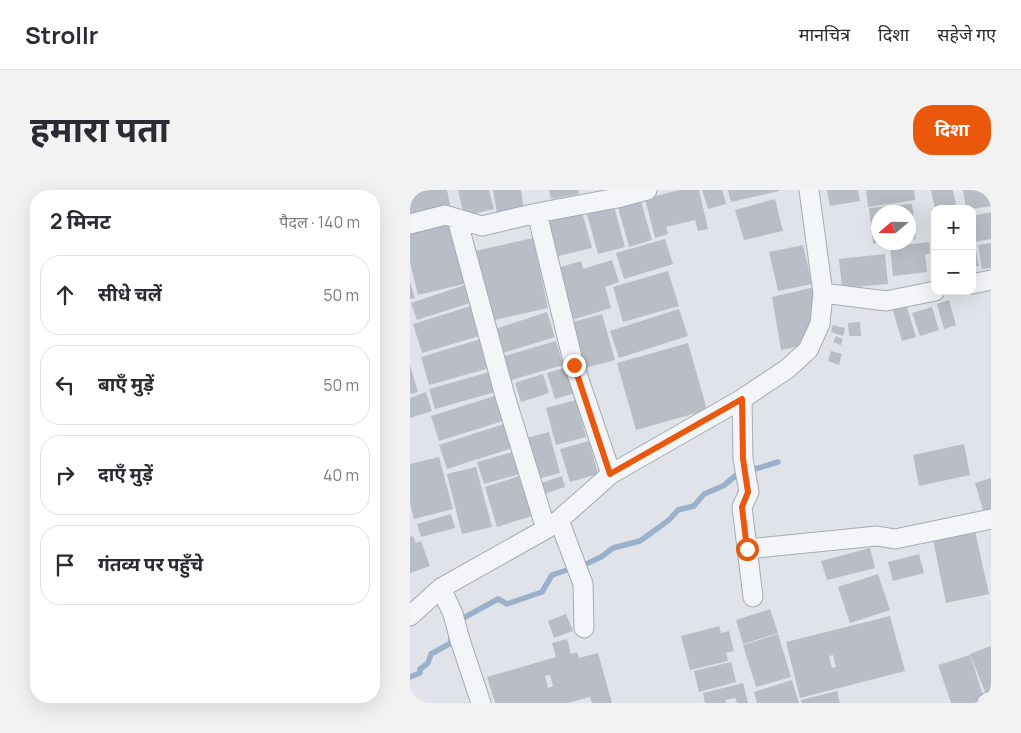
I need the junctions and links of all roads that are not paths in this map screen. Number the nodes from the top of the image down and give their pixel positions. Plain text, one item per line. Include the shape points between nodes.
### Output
1 (647, 190) edge
2 (809, 190) edge
3 (617, 194) edge
4 (537, 213) junction
5 (457, 219) junction
6 (410, 224) edge
7 (991, 280) edge
8 (976, 283) edge
9 (931, 292) edge
10 (823, 293) junction
11 (742, 399) junction
12 (610, 474) junction
13 (991, 519) edge
14 (552, 525) junction
15 (747, 549) junction
16 (440, 588) junction
17 (752, 597) dead end
18 (410, 616) edge
19 (584, 628) dead end
20 (991, 700) edge
21 (481, 703) edge
22 (987, 703) edge

1 - 3 street
2 - 10 street
3 - 4 street
4 - 5 street via 482,226
4 - 12 street via 574,365
5 - 6 street via 445,215
5 - 14 street via 505,396
7 - 8 street
9 - 10 street via 886,301
10 - 11 street via 820,324 808,350 787,369
11 - 12 street
11 - 15 street via 748,492 742,507
12 - 14 street
13 - 15 street via 895,539 877,536
14 - 16 street
14 - 19 street via 569,545 583,584
15 - 17 street
16 - 18 street
16 - 21 street via 455,621
20 - 22 street

